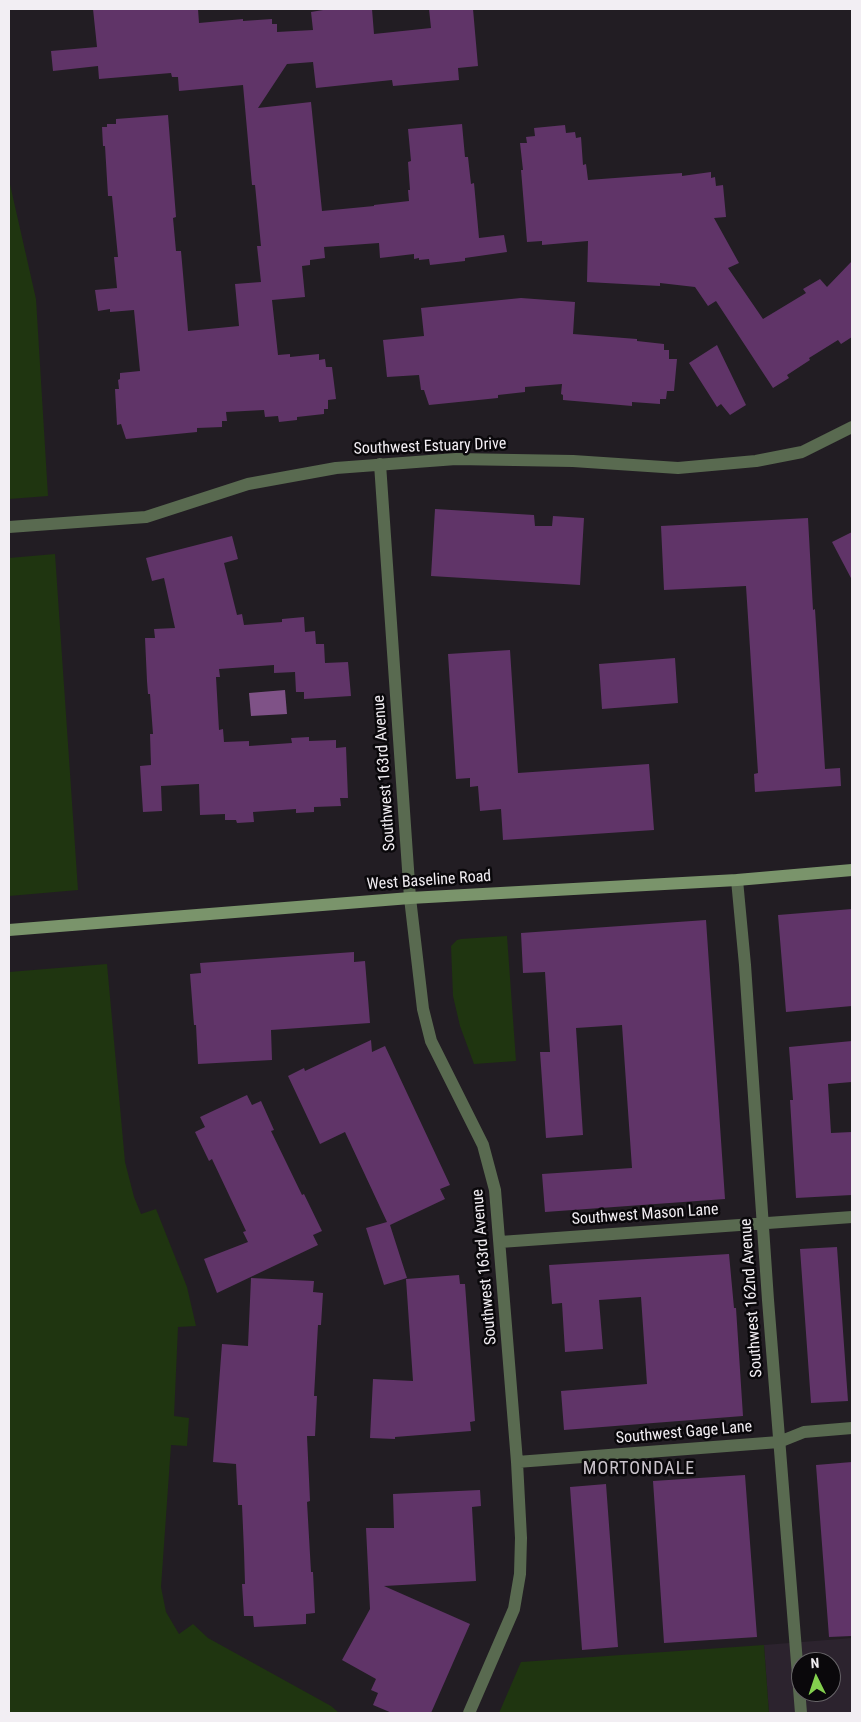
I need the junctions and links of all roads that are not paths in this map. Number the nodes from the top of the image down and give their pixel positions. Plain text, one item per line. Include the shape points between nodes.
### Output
1 (852, 427) edge
2 (380, 464) junction
3 (9, 527) edge
4 (852, 870) edge
5 (737, 880) junction
6 (410, 898) junction
7 (9, 930) edge
8 (852, 1217) edge
9 (763, 1223) junction
10 (500, 1242) junction
11 (852, 1428) edge
12 (779, 1442) junction
13 (517, 1462) junction
14 (469, 1713) edge
15 (801, 1713) edge

1 - 2 street, Southwest Estuary Drive via 802,452 756,461 678,468 573,461 456,459
2 - 3 street, Southwest Estuary Drive via 328,469 248,484 146,516
2 - 6 street, Southwest 163rd Avenue
4 - 5 street, West Baseline Road
5 - 6 street, West Baseline Road
5 - 9 street, Southwest 162nd Avenue
6 - 7 street, West Baseline Road
6 - 10 street, Southwest 163rd Avenue via 423,1009 431,1041 483,1145 496,1190
8 - 9 street, Southwest Mason Lane
9 - 10 street, Southwest Mason Lane
9 - 12 street, Southwest 162nd Avenue
10 - 13 street, Southwest 163rd Avenue
11 - 12 street, Southwest Gage Lane via 804,1432
12 - 13 street, Southwest Gage Lane
12 - 15 street, Southwest 162nd Avenue
13 - 14 street, Southwest 163rd Avenue via 521,1557 518,1592 514,1609

